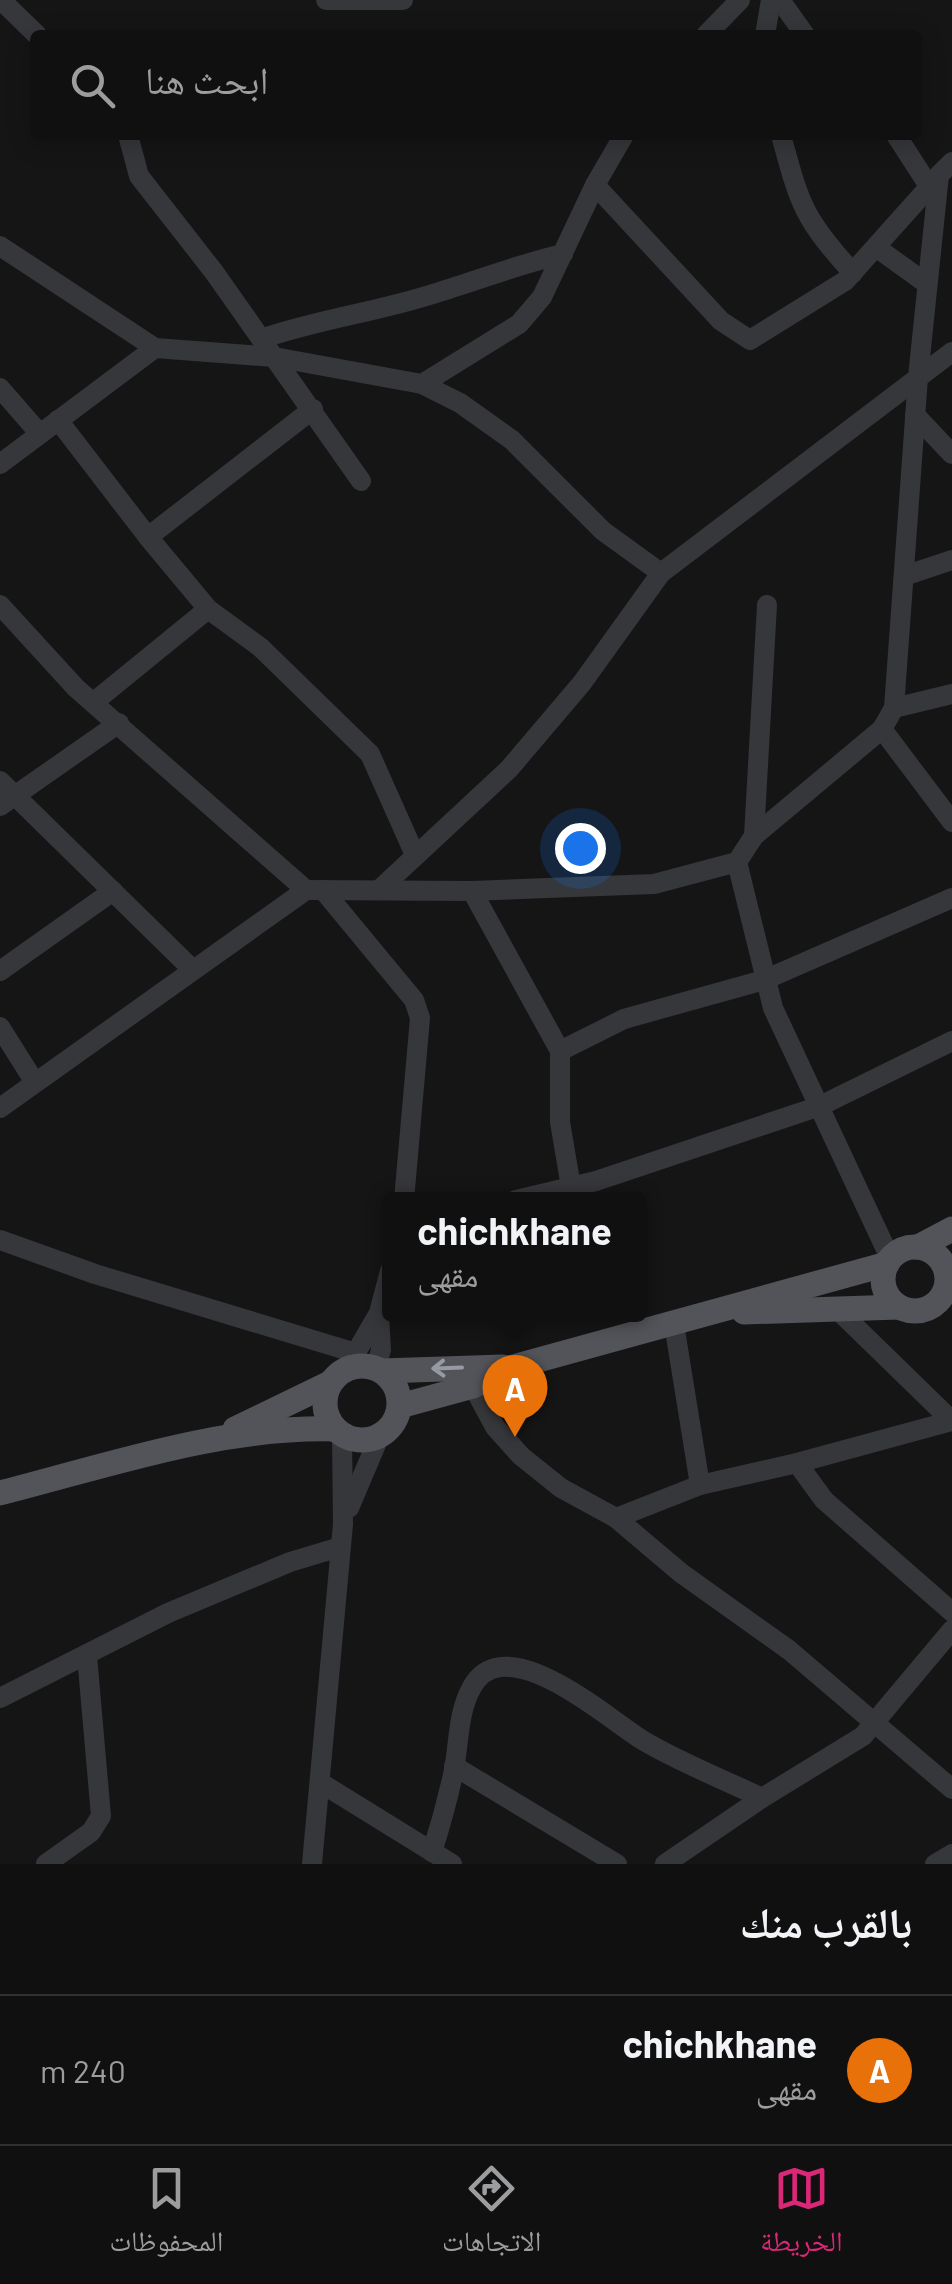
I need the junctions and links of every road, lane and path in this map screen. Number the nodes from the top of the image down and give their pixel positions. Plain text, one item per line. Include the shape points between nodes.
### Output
1 (0, 0) edge
2 (326, 0) edge
3 (403, 0) edge
4 (740, 0) edge
5 (770, 0) edge
6 (780, 0) edge
7 (32, 30) edge
8 (711, 30) edge
9 (766, 30) edge
10 (801, 30) edge
11 (129, 140) edge
12 (621, 140) edge
13 (784, 140) edge
14 (902, 140) edge
15 (940, 174) edge
16 (595, 185) junction
17 (0, 246) edge
18 (876, 248) junction
19 (563, 254) junction
20 (854, 272) junction
21 (927, 284) junction
22 (261, 339) junction
23 (155, 348) junction
24 (952, 352) edge
25 (274, 357) junction
26 (918, 377) junction
27 (422, 384) junction
28 (0, 388) edge
29 (313, 409) junction
30 (915, 415) junction
31 (58, 420) junction
32 (40, 434) junction
33 (952, 454) edge
34 (0, 464) edge
35 (362, 481) dead end
36 (148, 537) junction
37 (952, 560) edge
38 (661, 574) junction
39 (904, 576) junction
40 (0, 605) edge
41 (767, 605) dead end
42 (208, 609) junction
43 (952, 694) edge
44 (94, 702) junction
45 (894, 708) junction
46 (118, 723) junction
47 (882, 729) junction
48 (5, 794) edge
49 (952, 822) edge
50 (754, 836) junction
51 (416, 855) junction
52 (737, 862) junction
53 (380, 889) junction
54 (315, 890) junction
55 (113, 891) junction
56 (472, 891) junction
57 (952, 898) edge
58 (193, 970) junction
59 (0, 971) edge
60 (764, 980) junction
61 (0, 1027) edge
62 (952, 1041) edge
63 (560, 1051) junction
64 (34, 1081) junction
65 (820, 1106) junction
66 (0, 1108) edge
67 (571, 1187) junction
68 (405, 1192) edge
69 (550, 1192) edge
70 (952, 1229) edge
71 (0, 1240) edge
72 (918, 1247) junction
73 (888, 1261) junction
74 (949, 1269) edge
75 (382, 1302) edge
76 (898, 1307) junction
77 (942, 1307) edge
78 (840, 1311) junction
79 (709, 1312) junction
80 (674, 1324) junction
81 (513, 1366) junction
82 (358, 1369) junction
83 (473, 1386) junction
84 (400, 1406) junction
85 (339, 1432) junction
86 (380, 1436) junction
87 (216, 1438) junction
88 (797, 1463) junction
89 (700, 1485) junction
90 (0, 1493) edge
91 (616, 1518) junction
92 (343, 1524) junction
93 (340, 1548) junction
94 (952, 1612) edge
95 (952, 1630) edge
96 (87, 1656) junction
97 (0, 1698) edge
98 (875, 1722) junction
99 (454, 1766) junction
100 (321, 1783) junction
101 (952, 1789) edge
102 (762, 1798) junction
103 (432, 1852) junction
104 (952, 1854) edge
105 (46, 1864) edge
106 (312, 1864) edge
107 (452, 1864) edge
108 (618, 1864) edge
109 (665, 1864) edge
110 (935, 1864) edge

1 - 7 street
2 - 3 street
4 - 8 street
5 - 9 street
6 - 10 street
11 - 22 street via 139,176
12 - 16 street
13 - 20 street via 812,228
14 - 15 street
15 - 18 street
15 - 21 street
16 - 19 street
16 - 20 street via 721,322 750,340
17 - 23 street
18 - 20 street
18 - 21 street
19 - 22 street
19 - 27 street via 542,297 518,324
21 - 26 street
22 - 25 street
23 - 25 street
23 - 31 street
24 - 26 street
25 - 27 street
25 - 29 street
26 - 30 street
26 - 38 street
27 - 38 street via 512,440 603,531
28 - 32 street
29 - 35 street
29 - 36 street
30 - 33 street
30 - 39 street
31 - 32 street
31 - 36 street
32 - 34 street
36 - 42 street
37 - 39 street
38 - 51 street via 582,683 508,768
39 - 45 street
40 - 44 street
41 - 50 street
42 - 44 street
42 - 51 street via 260,647 370,754
43 - 45 street
44 - 46 street
45 - 47 street
46 - 48 street
46 - 54 street
47 - 49 street
47 - 50 street
48 - 55 street
50 - 52 street
51 - 53 street
52 - 56 street via 654,884
52 - 60 street
53 - 54 street
53 - 56 street
54 - 58 street
54 - 68 street via 414,1000 420,1018
55 - 58 street
55 - 59 street
56 - 63 street
57 - 60 street
58 - 64 street
60 - 63 street via 624,1019
60 - 65 street
61 - 64 street
62 - 65 street
63 - 67 street via 560,1122
64 - 66 street
65 - 67 street
65 - 73 street
67 - 69 street
70 - 72 main road
71 - 82 street
72 - 73 main road
72 - 74 main road
73 - 76 main road via 884,1286
73 - 79 main road
74 - 77 main road
75 - 82 street via 380,1350
76 - 77 main road
76 - 78 main road
78 - 79 main road
78 - 88 street via 952,1421
79 - 80 main road
80 - 81 main road
80 - 89 street
81 -> 82 main road
81 - 83 main road
82 - 84 main road via 395,1385
82 - 85 main road via 326,1412
82 - 87 main road
83 - 84 main road
83 - 91 street via 521,1456
84 - 86 main road
85 - 86 main road via 360,1440
85 - 87 main road via 295,1428
85 - 92 street
86 - 92 street
87 - 90 main road
88 - 89 street
88 - 94 street via 824,1500
89 - 91 street
91 - 98 street
92 - 93 street
93 - 96 street via 234,1584
93 - 100 street
95 - 98 street
96 - 97 street
96 - 105 street via 101,1816 91,1832
98 - 101 street
98 - 102 street via 841,1752
99 - 102 street via 474,1683 502,1666 524,1668 646,1743
99 - 103 street
99 - 108 street
100 - 103 street
100 - 106 street
102 - 109 street
103 - 107 street
104 - 110 street

